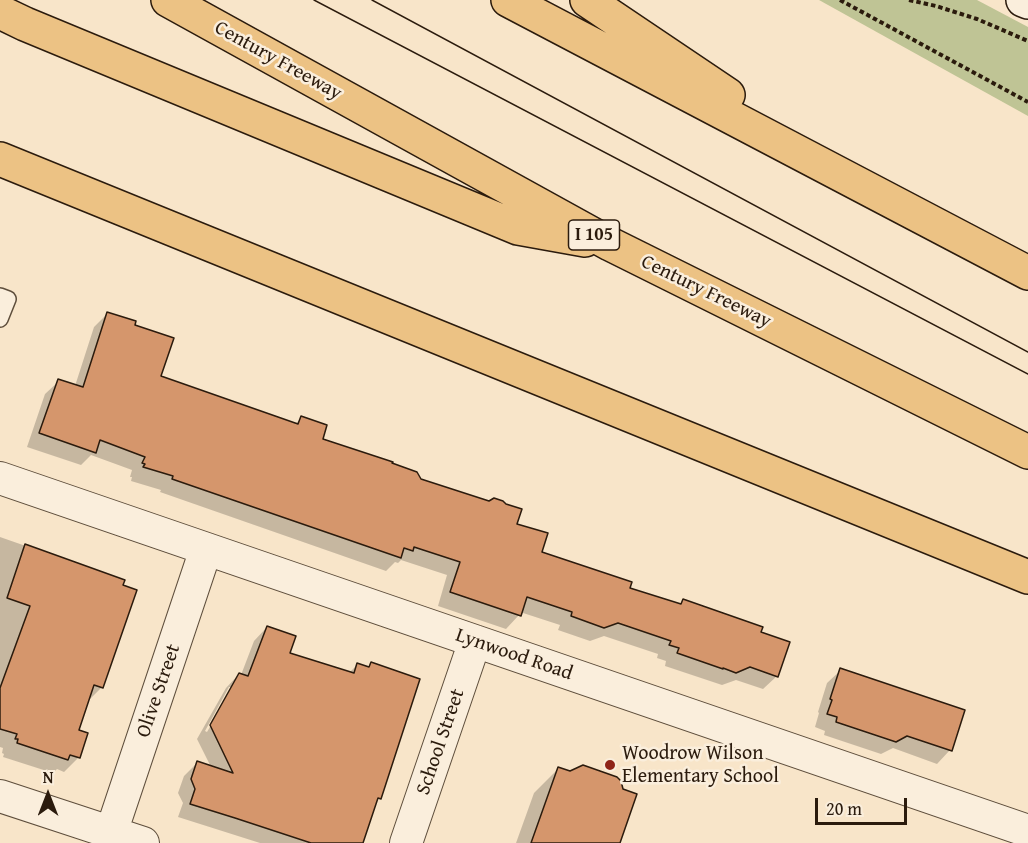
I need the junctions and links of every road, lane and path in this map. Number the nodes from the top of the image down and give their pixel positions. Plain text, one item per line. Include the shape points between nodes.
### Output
1 (168, 0) edge
2 (508, 0) edge
3 (587, 0) edge
4 (840, 0) edge
5 (909, 0) edge
6 (1023, 0) edge
7 (1028, 2) edge
8 (0, 12) edge
9 (1028, 41) edge
10 (1028, 102) edge
11 (0, 159) edge
12 (864, 187) junction
13 (610, 244) junction
14 (1028, 273) edge
15 (0, 296) edge
16 (0, 320) edge
17 (1028, 452) edge
18 (0, 478) edge
19 (206, 549) junction
20 (1028, 577) edge
21 (475, 641) junction
22 (0, 796) edge
23 (1028, 831) edge
24 (111, 833) junction
25 (143, 843) edge
26 (406, 843) edge

1 - 13 highway, Century Freeway / I 105
2 - 12 highway
3 - 12 highway
4 - 10 path
5 - 9 path via 977,19
6 - 7 street
8 - 13 highway via 518,228
11 - 20 highway
12 - 14 highway
13 - 17 highway, Century Freeway / I 105
15 - 16 lane via 8,299
18 - 19 street, Lynwood Road
19 - 21 street, Lynwood Road
19 - 24 street, Olive Street
21 - 23 street, Lynwood Road
21 - 26 street, School Street
22 - 24 street
24 - 25 street

